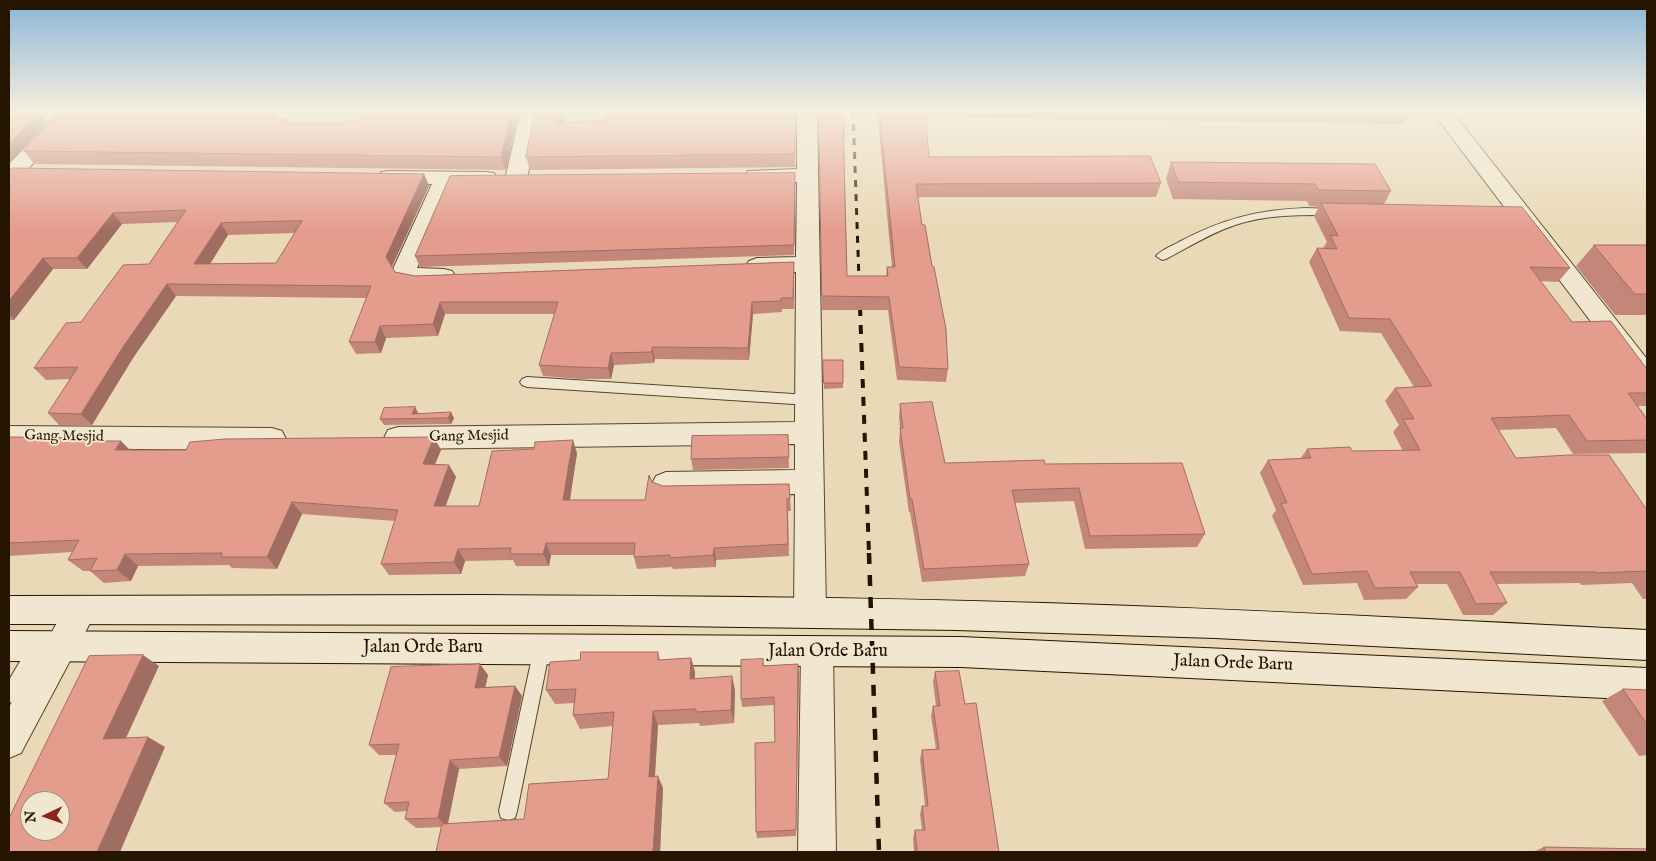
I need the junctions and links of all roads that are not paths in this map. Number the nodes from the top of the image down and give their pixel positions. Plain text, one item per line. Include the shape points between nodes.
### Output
1 (32, 150) edge
2 (527, 150) edge
3 (808, 150) edge
4 (1468, 150) edge
5 (12, 170) edge
6 (42, 173) edge
7 (808, 175) junction
8 (368, 176) edge
9 (739, 176) edge
10 (446, 177) junction
11 (1344, 212) edge
12 (1162, 256) dead end
13 (808, 264) junction
14 (738, 267) edge
15 (470, 276) edge
16 (1647, 377) edge
17 (527, 382) dead end
18 (809, 400) junction
19 (809, 433) junction
20 (9, 437) edge
21 (371, 438) edge
22 (301, 439) edge
23 (809, 482) junction
24 (666, 484) edge
25 (9, 610) edge
26 (81, 610) junction
27 (810, 612) junction
28 (1533, 639) junction
29 (1647, 645) edge
30 (36, 646) edge
31 (542, 648) junction
32 (817, 652) junction
33 (1553, 679) junction
34 (1647, 684) edge
35 (9, 695) edge
36 (9, 741) edge
37 (508, 811) dead end
38 (817, 852) edge

1 - 5 street
2 - 10 street via 525,178
3 - 7 street
4 - 16 street via 1513,216
5 - 6 street
7 - 9 street
7 - 13 street
8 - 10 street
10 - 15 street via 405,269 410,276 420,278
11 - 12 lane via 1294,211 1256,217 1218,227
13 - 14 street
13 - 18 street
17 - 18 lane
18 - 19 street
19 - 21 street, Gang Mesjid
19 - 23 street
20 - 22 street, Gang Mesjid
23 - 24 street
23 - 27 street
25 - 26 street
26 - 27 street
26 - 30 street
27 - 28 street via 958,615
28 - 29 street
28 - 33 street
30 - 31 street, Jalan Orde Baru
30 - 35 lane
30 - 36 street
31 - 32 street, Jalan Orde Baru
31 - 37 lane
32 - 33 street, Jalan Orde Baru via 962,652
32 - 38 street
33 - 34 street, Jalan Orde Baru

